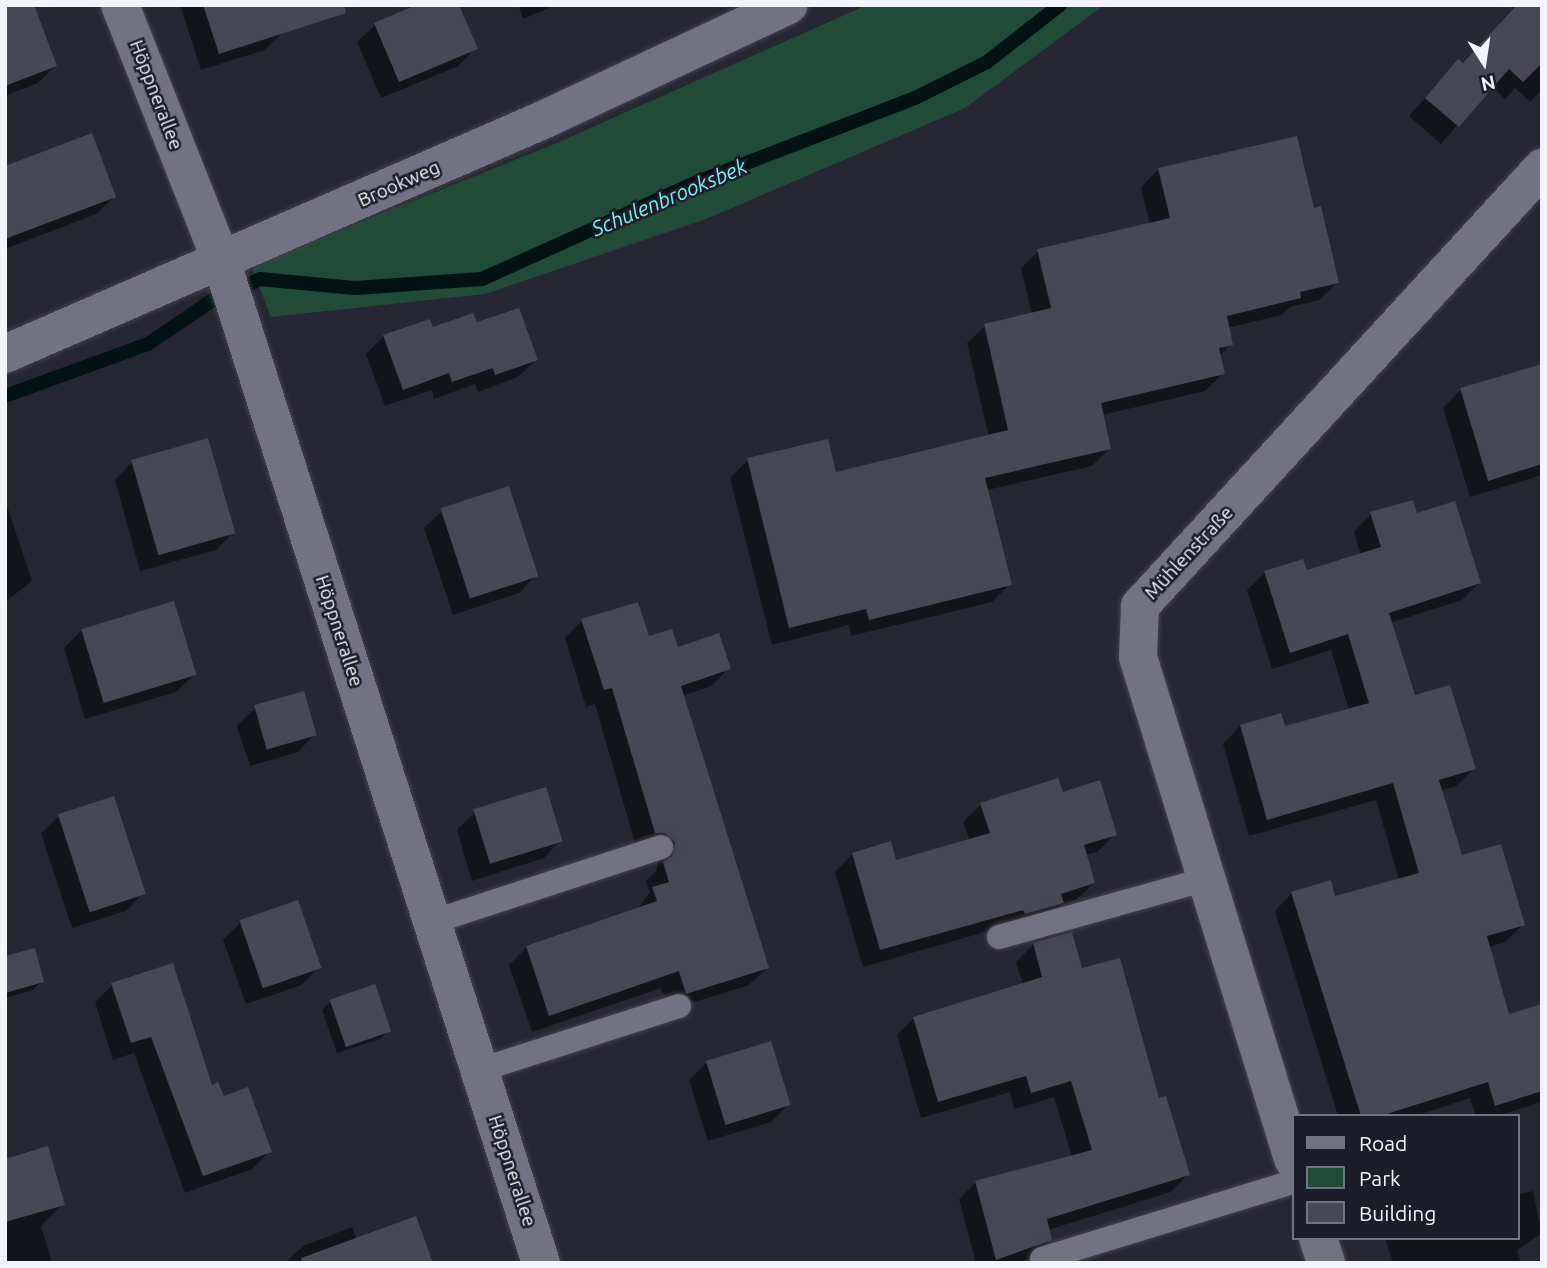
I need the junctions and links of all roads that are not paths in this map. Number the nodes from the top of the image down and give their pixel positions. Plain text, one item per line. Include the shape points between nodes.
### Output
1 (120, 5) edge
2 (788, 5) edge
3 (1542, 168) edge
4 (222, 262) junction
5 (5, 355) edge
6 (661, 847) dead end
7 (1207, 879) junction
8 (432, 922) junction
9 (999, 937) dead end
10 (679, 1006) dead end
11 (480, 1070) junction
12 (1292, 1155) edge
13 (1292, 1182) edge
14 (1319, 1240) edge
15 (1042, 1259) dead end
16 (541, 1263) edge
17 (1326, 1263) edge

1 - 4 street, Höppnerallee
2 - 4 street, Brookweg
3 - 7 street, Mühlenstraße via 1140,606 1138,657
4 - 5 street, Brookweg
4 - 8 street, Höppnerallee
6 - 8 lane
7 - 9 lane via 1150,891
7 - 12 street, Mühlenstraße
8 - 11 street, Höppnerallee
10 - 11 lane
11 - 16 street, Höppnerallee
13 - 15 lane
14 - 17 street

